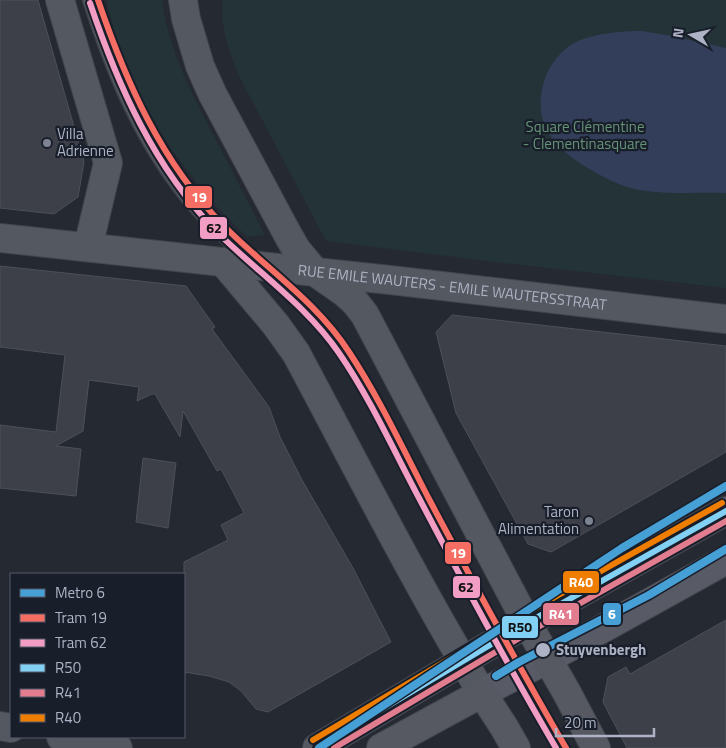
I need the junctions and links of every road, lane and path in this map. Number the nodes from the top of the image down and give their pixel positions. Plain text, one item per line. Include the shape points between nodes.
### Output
1 (60, 0) edge
2 (91, 0) edge
3 (183, 0) edge
4 (0, 238) edge
5 (88, 248) junction
6 (224, 263) junction
7 (258, 266) junction
8 (315, 272) junction
9 (726, 319) edge
10 (726, 511) edge
11 (726, 560) edge
12 (527, 623) junction
13 (548, 659) junction
14 (464, 662) junction
15 (482, 693) junction
16 (66, 738) edge
17 (118, 748) edge
18 (317, 748) edge
19 (381, 748) edge
20 (516, 748) edge
21 (596, 748) edge

1 - 5 street via 108,163
2 - 7 lane via 129,101 164,163 214,226
3 - 8 street via 200,66 212,93 296,249
4 - 5 street, RUE EMILE WAUTERS - EMILE WAUTERSSTRAAT
5 - 6 street, RUE EMILE WAUTERS - EMILE WAUTERSSTRAAT
6 - 7 street, RUE EMILE WAUTERS - EMILE WAUTERSSTRAAT
6 - 14 street via 296,353
7 - 8 street, RUE EMILE WAUTERS - EMILE WAUTERSSTRAAT
8 - 9 street, RUE EMILE WAUTERS - EMILE WAUTERSSTRAAT
8 - 12 street via 345,293 365,316
10 - 12 main road
11 - 13 main road
12 - 13 main road
12 - 14 main road
13 - 15 main road
13 - 21 main road
14 - 15 street
14 - 18 main road
15 - 19 main road
15 - 20 main road
16 - 17 street

